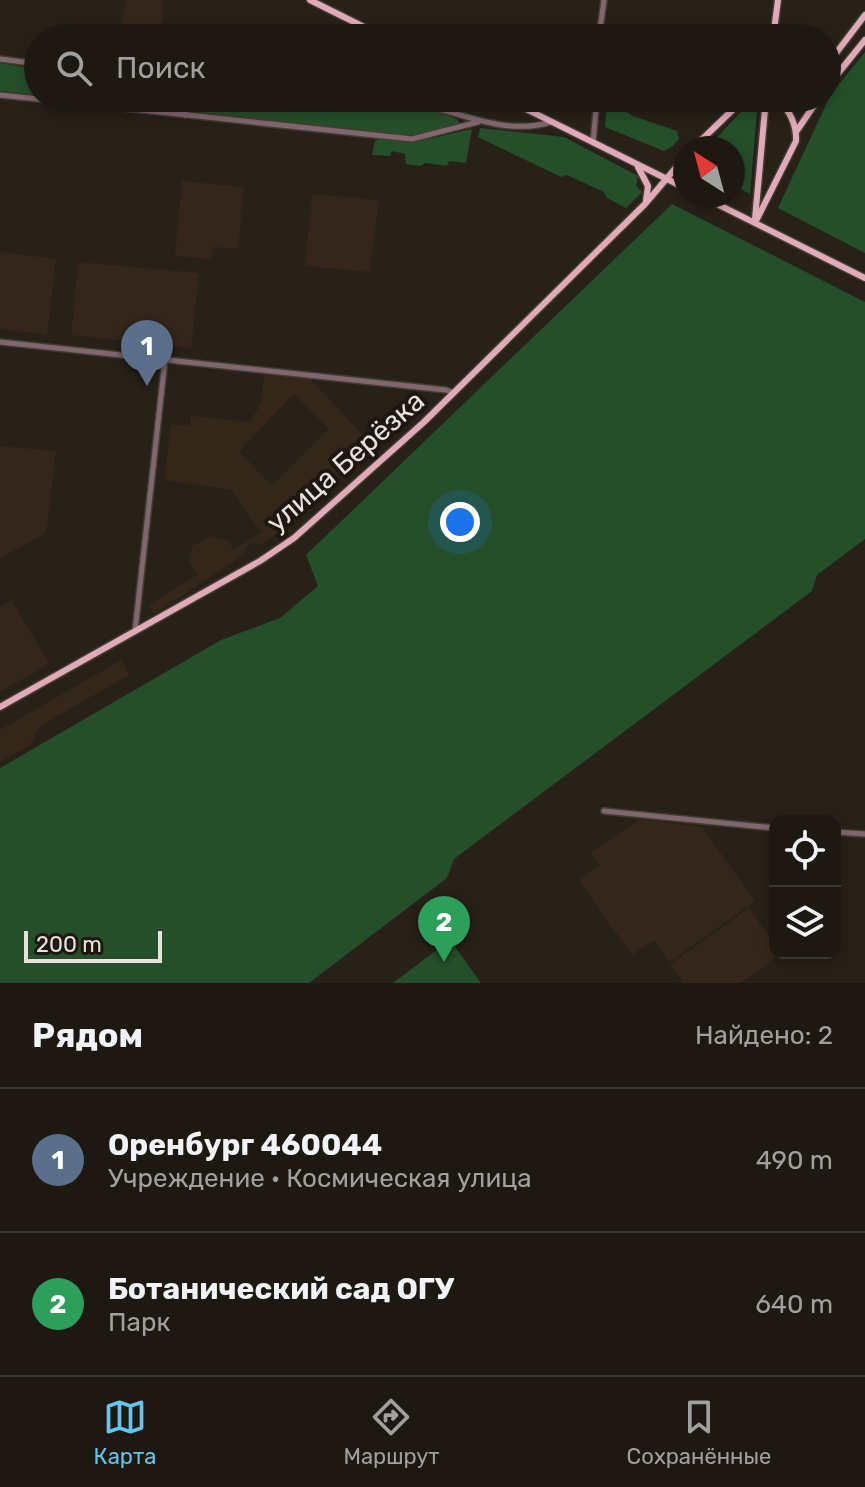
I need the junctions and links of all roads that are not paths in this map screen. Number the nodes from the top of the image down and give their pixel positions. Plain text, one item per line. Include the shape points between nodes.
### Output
1 (310, 0) edge
2 (604, 0) edge
3 (778, 0) edge
4 (865, 15) edge
5 (358, 24) edge
6 (601, 24) edge
7 (775, 24) edge
8 (865, 40) edge
9 (841, 47) edge
10 (0, 59) edge
11 (24, 62) edge
12 (841, 70) edge
13 (0, 95) edge
14 (24, 98) edge
15 (157, 112) edge
16 (185, 112) edge
17 (447, 112) edge
18 (531, 112) edge
19 (596, 112) edge
20 (730, 112) edge
21 (765, 112) edge
22 (788, 112) edge
23 (810, 112) edge
24 (185, 115) junction
25 (478, 122) junction
26 (551, 122) junction
27 (796, 132) junction
28 (705, 136) edge
29 (593, 143) junction
30 (636, 165) junction
31 (673, 172) edge
32 (667, 180) junction
33 (673, 183) edge
34 (645, 204) junction
35 (725, 208) edge
36 (755, 223) junction
37 (865, 278) edge
38 (0, 342) edge
39 (165, 360) junction
40 (454, 393) junction
41 (135, 631) junction
42 (0, 707) edge
43 (604, 811) dead end
44 (769, 827) edge
45 (841, 832) edge
46 (865, 834) edge

1 - 5 main road
2 - 6 street
3 - 7 main road
4 - 9 main road
8 - 12 main road
10 - 11 street
13 - 14 street
15 - 24 street
16 - 24 street
17 - 25 street
18 - 26 main road
19 - 29 street
20 - 28 main road
21 - 36 main road
22 - 27 main road
23 - 27 main road
24 - 25 street via 412,139
25 - 26 street
26 - 29 main road
27 - 36 main road
29 - 30 main road
30 - 32 main road
30 - 34 main road via 648,186
31 - 32 main road, улица Берёзка
32 - 33 main road
32 - 34 main road, улица Берёзка
34 - 40 main road, улица Берёзка
35 - 36 main road
36 - 37 main road
38 - 39 street
39 - 40 street
39 - 41 street
40 - 41 main road, улица Берёзка via 279,549
41 - 42 main road, улица Берёзка
43 - 44 street
45 - 46 street

